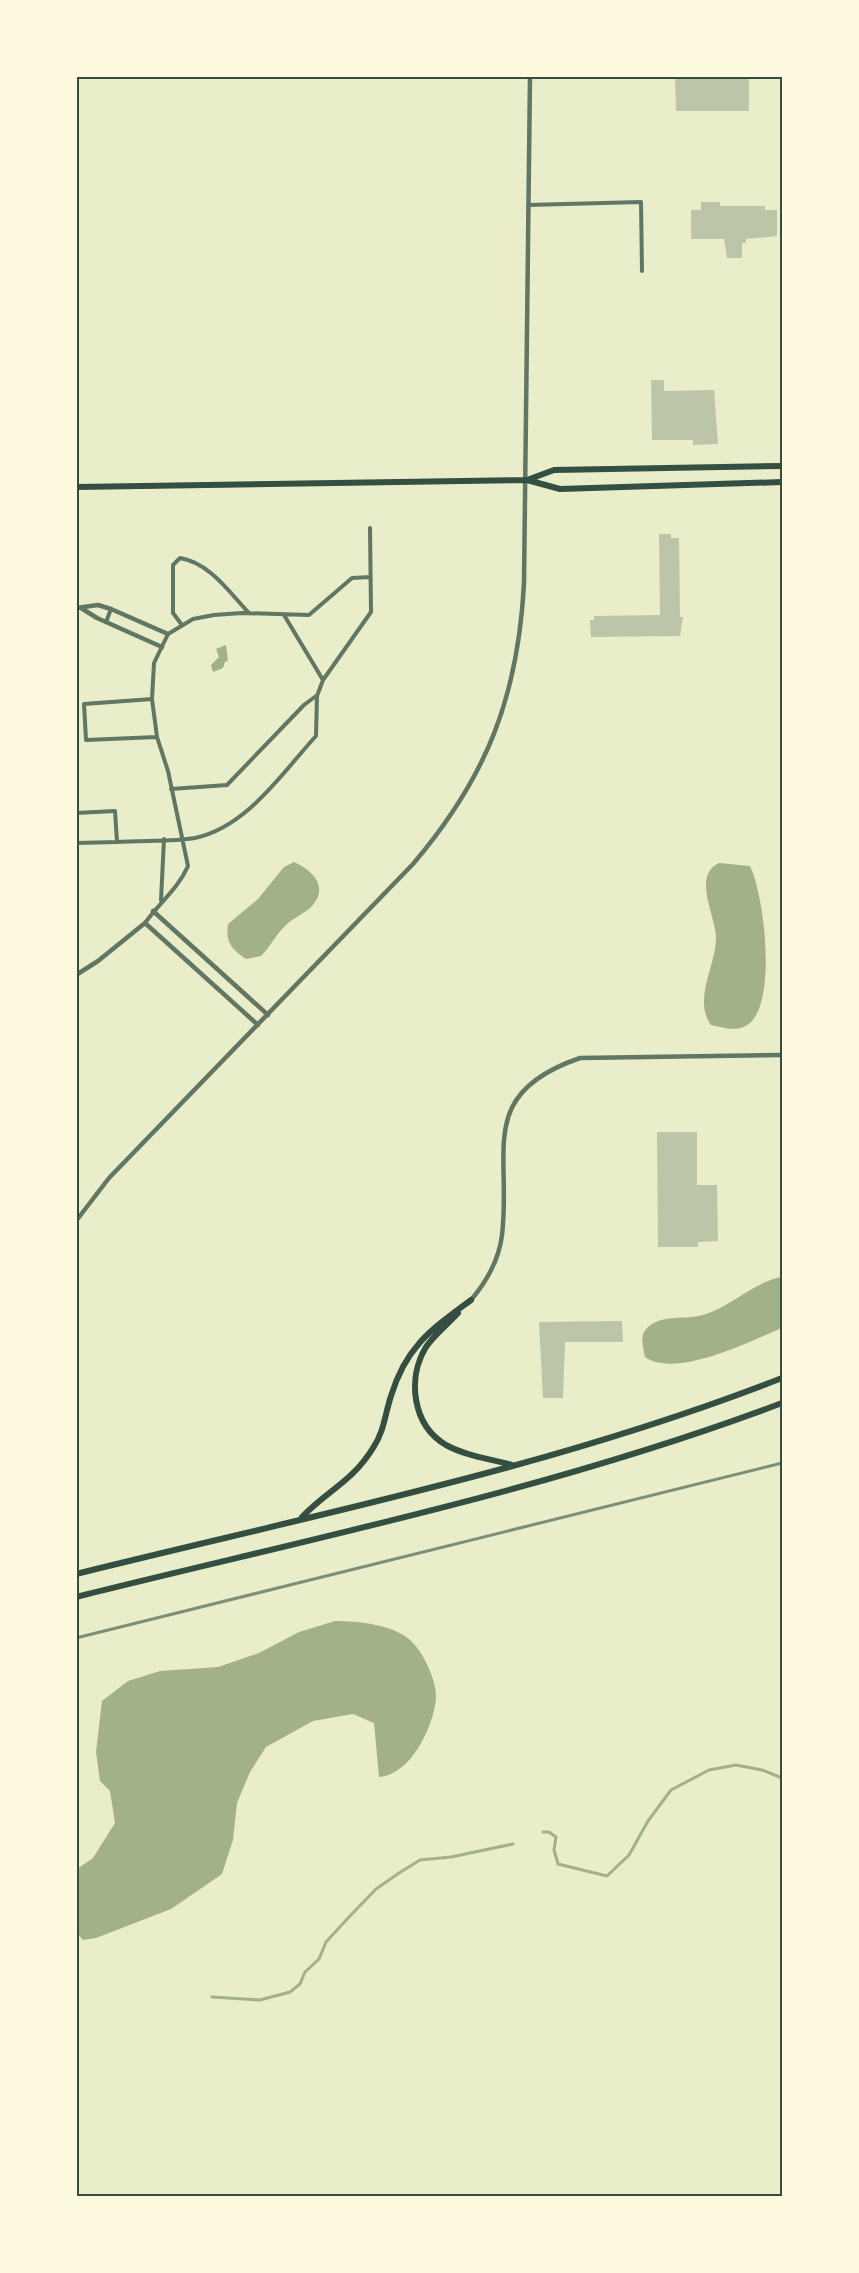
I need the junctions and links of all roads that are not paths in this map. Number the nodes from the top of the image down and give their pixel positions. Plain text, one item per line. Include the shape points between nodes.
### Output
1 (530, 76) edge
2 (528, 205) junction
3 (642, 271) dead end
4 (783, 466) edge
5 (527, 480) junction
6 (783, 482) edge
7 (76, 487) edge
8 (370, 528) dead end
9 (370, 577) junction
10 (79, 608) edge
11 (111, 609) junction
12 (249, 613) junction
13 (284, 615) junction
14 (106, 622) junction
15 (182, 625) junction
16 (168, 634) junction
17 (162, 647) junction
18 (322, 680) junction
19 (317, 696) junction
20 (152, 699) junction
21 (157, 737) junction
22 (171, 789) junction
23 (76, 813) edge
24 (180, 838) junction
25 (164, 839) junction
26 (117, 842) junction
27 (76, 843) edge
28 (161, 901) junction
29 (153, 911) junction
30 (145, 923) junction
31 (76, 975) edge
32 (268, 1015) junction
33 (258, 1025) junction
34 (783, 1055) edge
35 (76, 1221) edge
36 (471, 1300) junction
37 (783, 1378) edge
38 (783, 1402) edge
39 (514, 1465) junction
40 (302, 1518) junction
41 (76, 1574) edge
42 (76, 1597) edge

1 - 2 street
2 - 3 street via 641,202
2 - 5 street
4 - 5 main road via 554,470
5 - 6 main road via 560,489
5 - 7 main road
5 - 32 street via 520,639 500,722 484,759 438,835
8 - 9 street
9 - 13 street via 352,578 309,615
9 - 18 street via 371,612
10 - 11 street via 98,605
10 - 14 street
11 - 14 street
11 - 16 street
12 - 13 street
12 - 15 street via 214,615
12 - 15 street via 204,567 180,558 173,565 173,614
13 - 18 street
14 - 17 street
15 - 16 street
16 - 17 street
17 - 20 street via 154,663
18 - 19 street
19 - 22 street via 227,785
19 - 24 street via 316,736 254,804 213,832
20 - 21 street
20 - 21 street via 84,704 86,740
21 - 22 street
22 - 24 street
23 - 26 street via 115,811
24 - 25 street
24 - 28 street via 188,866 182,881
25 - 26 street
25 - 28 street
26 - 27 street
28 - 29 street
29 - 30 street
29 - 32 street
30 - 31 street
30 - 33 street
32 - 33 street
33 - 35 street via 109,1178
34 - 36 street via 580,1058 558,1065 525,1088 504,1129 502,1236 486,1282
36 - 39 main road via 428,1345 419,1360 415,1380 419,1415 445,1444
36 - 40 main road via 426,1333 405,1363 382,1430 357,1472 319,1499
37 - 39 main road via 636,1430
38 - 42 main road via 649,1450 551,1478
39 - 40 main road
40 - 41 main road

